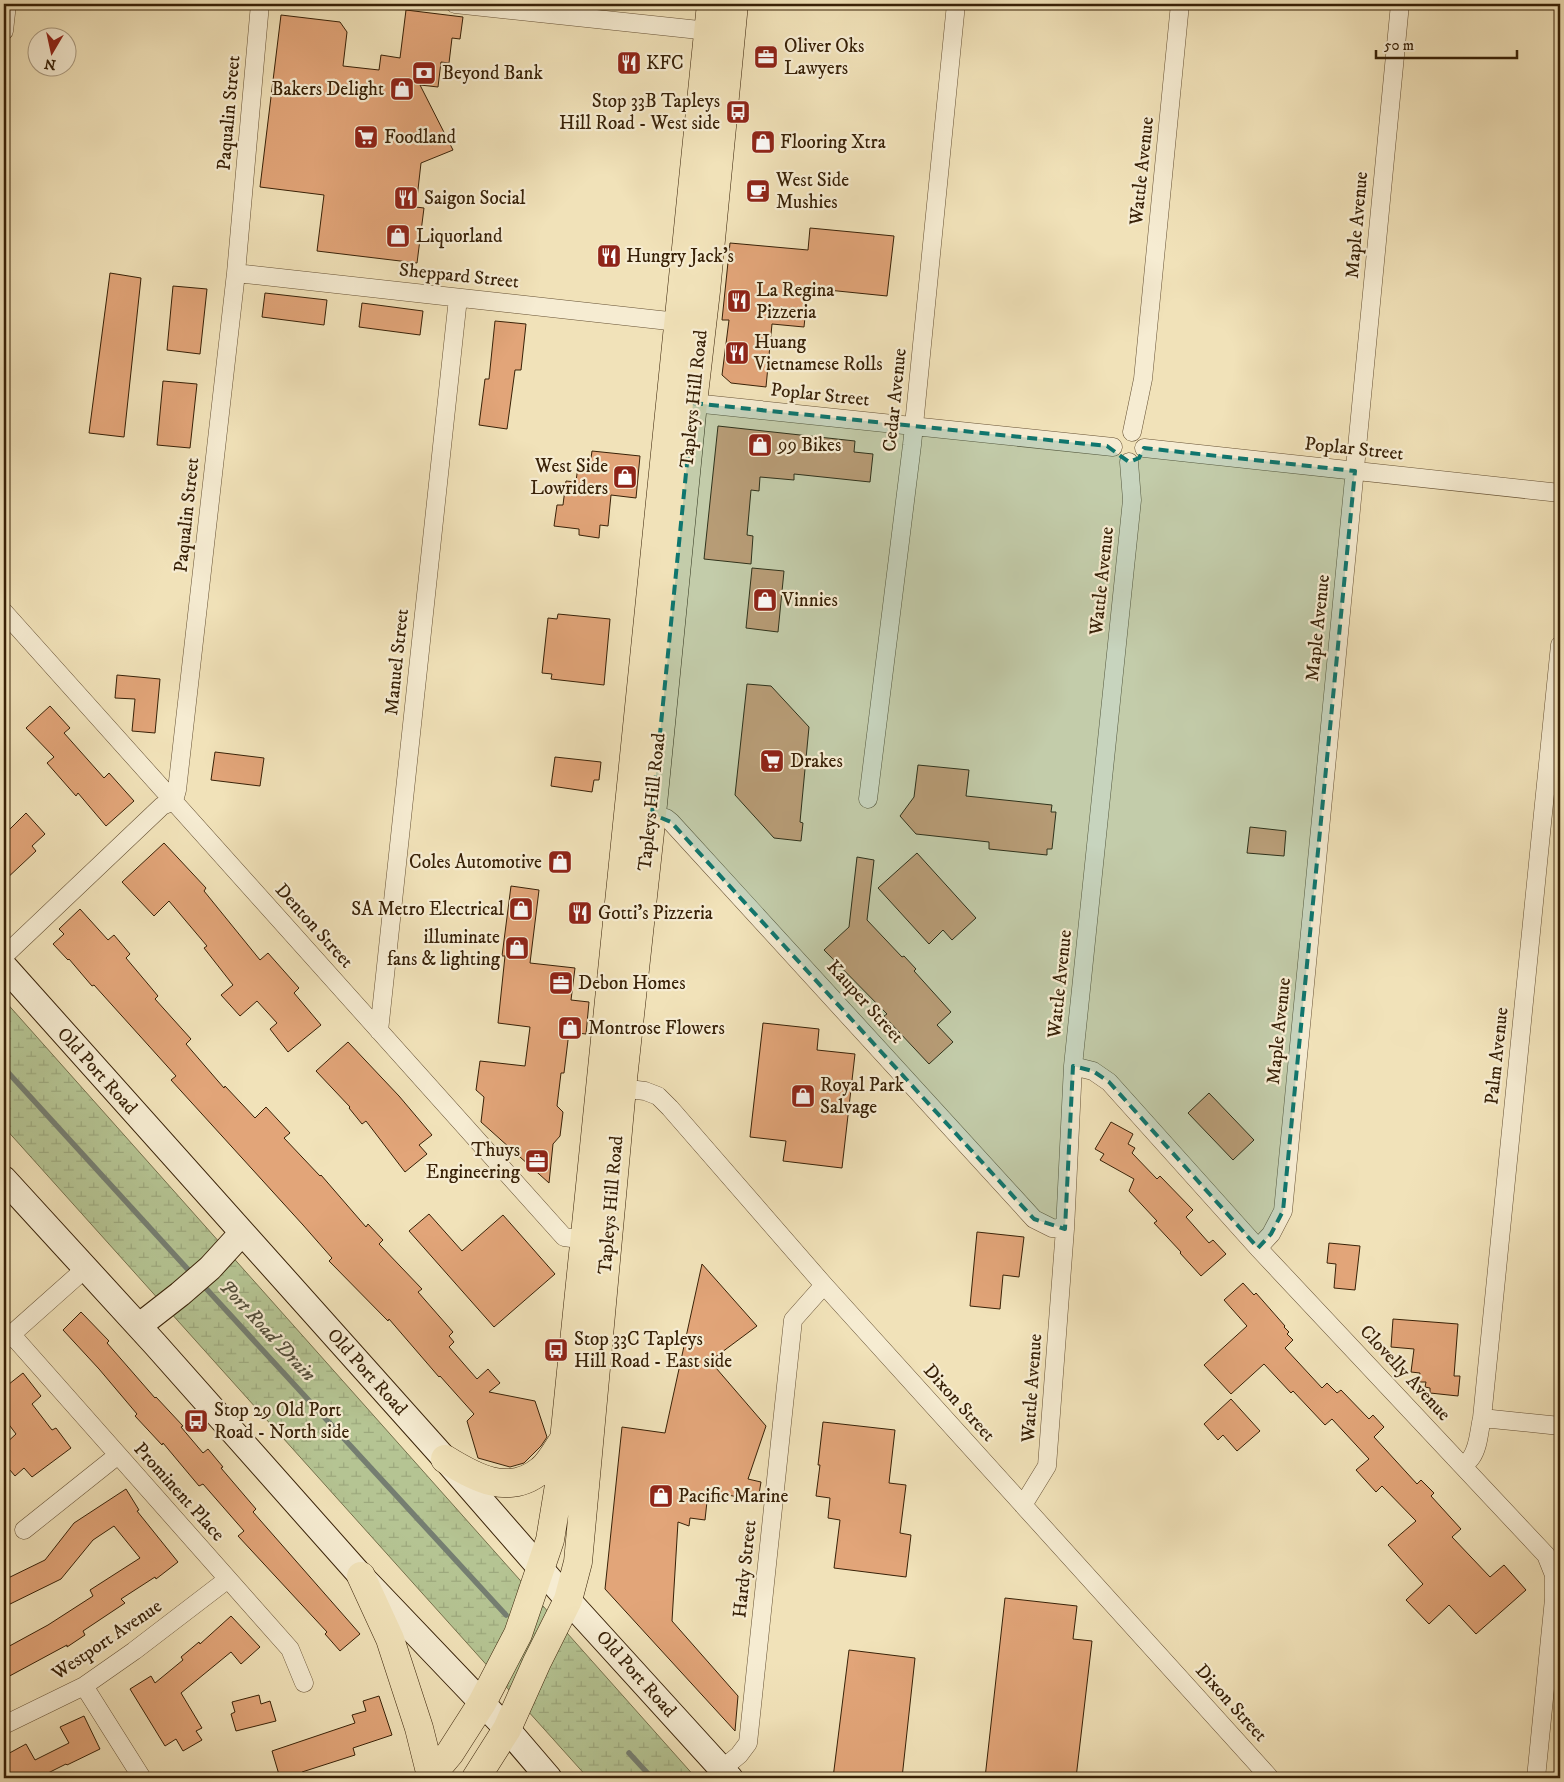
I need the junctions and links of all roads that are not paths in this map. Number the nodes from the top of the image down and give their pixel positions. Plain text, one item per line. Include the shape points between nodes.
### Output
1 (7, 4) edge
2 (260, 4) edge
3 (455, 4) edge
4 (711, 4) edge
5 (734, 4) edge
6 (956, 4) edge
7 (1180, 4) edge
8 (1400, 4) edge
9 (4, 31) edge
10 (719, 32) junction
11 (236, 274) junction
12 (458, 298) junction
13 (678, 322) junction
14 (682, 402) junction
15 (914, 426) junction
16 (1132, 432) junction
17 (1114, 447) junction
18 (1144, 448) junction
19 (1129, 462) junction
20 (1354, 471) junction
21 (1560, 493) edge
22 (4, 612) edge
23 (1560, 645) edge
24 (868, 799) dead end
25 (174, 801) junction
26 (640, 813) junction
27 (4, 956) edge
28 (4, 966) edge
29 (379, 1031) junction
30 (1073, 1066) junction
31 (612, 1087) junction
32 (4, 1179) edge
33 (1065, 1229) junction
34 (241, 1234) junction
35 (596, 1241) junction
36 (1258, 1248) junction
37 (86, 1268) junction
38 (824, 1285) junction
39 (139, 1326) junction
40 (8, 1338) edge
41 (1482, 1418) junction
42 (1560, 1426) edge
43 (564, 1439) junction
44 (118, 1455) junction
45 (445, 1460) junction
46 (1461, 1464) junction
47 (1023, 1505) junction
48 (24, 1530) dead end
49 (541, 1568) junction
50 (361, 1576) junction
51 (228, 1579) junction
52 (568, 1600) junction
53 (304, 1683) dead end
54 (84, 1686) junction
55 (482, 1703) junction
56 (4, 1725) edge
57 (507, 1729) junction
58 (726, 1774) edge
59 (430, 1777) edge
60 (142, 1778) edge
61 (476, 1778) edge
62 (549, 1778) edge
63 (1270, 1778) edge
64 (1536, 1778) edge

1 - 9 street
2 - 11 street, Paqualin Street
3 - 10 street
4 - 10 main road, Tapleys Hill Road
5 - 10 main road, Tapleys Hill Road
6 - 15 street, Cedar Avenue
7 - 16 street, Wattle Avenue via 1143,379
8 - 20 street, Maple Avenue
10 - 13 main road, Tapleys Hill Road
10 - 14 main road, Tapleys Hill Road via 706,291
11 - 12 street, Sheppard Street
11 - 25 street, Paqualin Street
12 - 13 street, Sheppard Street
12 - 29 street, Manuel Street
13 - 14 main road, Tapleys Hill Road
14 - 15 street, Poplar Street
14 - 26 main road, Tapleys Hill Road
15 - 17 street, Poplar Street
15 - 24 street, Cedar Avenue
16 - 17 street via 1119,435
16 - 18 street via 1140,436
17 - 19 street via 1116,456
18 - 19 street via 1138,458
18 - 20 street, Poplar Street
19 - 30 street, Wattle Avenue via 1132,500
20 - 21 street, Poplar Street
20 - 36 street, Maple Avenue via 1283,1211 1271,1234
22 - 25 street, Denton Street
23 - 41 street, Palm Avenue
25 - 27 street via 162,806
25 - 29 street, Denton Street
26 - 31 main road, Tapleys Hill Road
26 - 33 street, Kauper Street via 671,822 1034,1219 1052,1228
28 - 34 main road, Old Port Road
29 - 35 street, Denton Street via 564,1237
30 - 33 street, Wattle Avenue
30 - 36 street, Clovelly Avenue via 1093,1071 1109,1082
31 - 35 main road, Tapleys Hill Road
31 - 38 street, Dixon Street via 658,1096
32 - 37 main road
33 - 47 street, Wattle Avenue via 1047,1466
34 - 39 main road via 210,1268
34 - 45 main road, Old Port Road
35 - 43 main road, Tapleys Hill Road
35 - 52 main road, Tapleys Hill Road via 578,1562
36 - 46 street, Clovelly Avenue
37 - 39 main road
37 - 40 street
38 - 47 street, Dixon Street
38 - 58 street, Hardy Street via 793,1320 748,1743
39 - 50 main road
40 - 44 street, Prominent Place
41 - 42 street
41 - 46 street, Palm Avenue via 1473,1455
43 - 45 main road via 541,1470 526,1480 510,1483 494,1483 472,1476
43 - 49 main road, Tapleys Hill Road via 550,1540
44 - 48 street
44 - 51 street, Prominent Place
45 - 49 main road, Old Port Road
46 - 64 street, Clovelly Avenue via 1546,1555 1554,1575
47 - 63 street, Dixon Street
49 - 52 main road, Old Port Road
49 - 55 main road, Tapleys Hill Road via 518,1634
50 - 55 main road
50 - 59 main road via 390,1640 419,1728
51 - 53 street, Prominent Place via 290,1649
51 - 54 street, Westport Avenue
52 - 57 main road, Tapleys Hill Road
52 - 58 main road, Old Port Road
54 - 56 street, Westport Avenue
54 - 60 street
55 - 57 main road
55 - 59 main road via 450,1753
57 - 61 main road
57 - 62 main road

